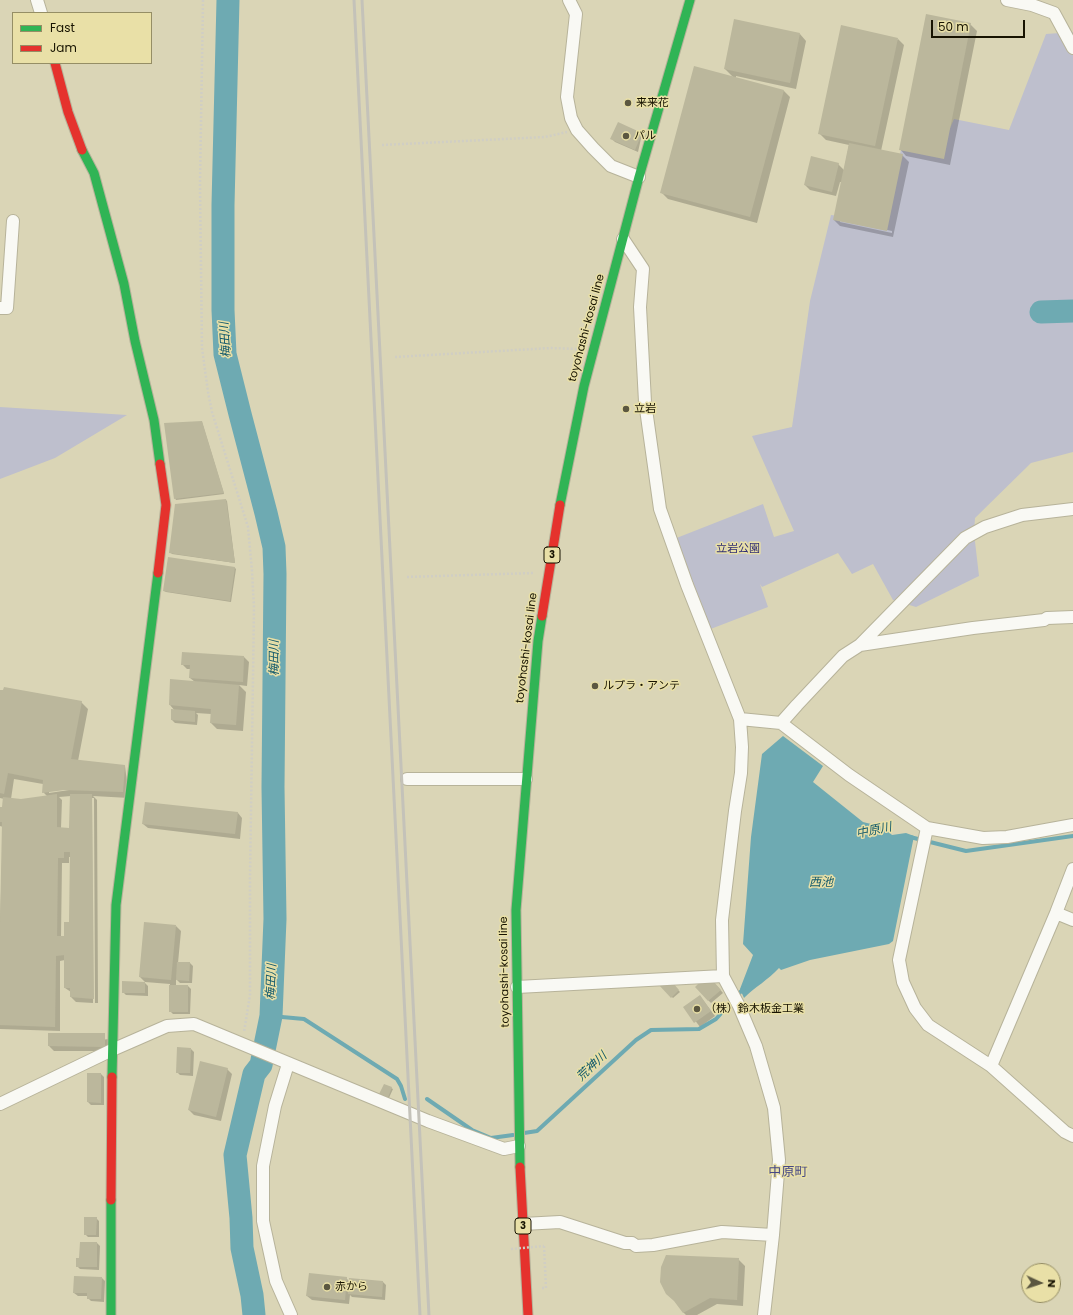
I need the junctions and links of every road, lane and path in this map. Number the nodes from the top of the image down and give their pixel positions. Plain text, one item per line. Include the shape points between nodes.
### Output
1 (37, 0) edge
2 (203, 0) edge
3 (569, 0) edge
4 (690, 0) edge
5 (1007, 0) edge
6 (41, 12) edge
7 (1073, 48) edge
8 (54, 64) edge
9 (577, 130) junction
10 (382, 145) dead end
11 (639, 177) junction
12 (13, 221) dead end
13 (623, 239) junction
14 (0, 308) edge
15 (594, 350) junction
16 (395, 357) dead end
17 (1073, 509) edge
18 (549, 573) junction
19 (407, 577) dead end
20 (1073, 617) edge
21 (860, 645) junction
22 (740, 719) junction
23 (781, 723) junction
24 (407, 779) dead end
25 (526, 779) junction
26 (1073, 825) edge
27 (926, 830) junction
28 (1073, 869) edge
29 (1056, 913) junction
30 (1073, 920) edge
31 (723, 976) junction
32 (517, 987) junction
33 (243, 1045) junction
34 (112, 1050) junction
35 (285, 1062) junction
36 (991, 1066) junction
37 (0, 1104) edge
38 (1073, 1136) edge
39 (519, 1142) junction
40 (523, 1224) junction
41 (773, 1235) junction
42 (511, 1248) dead end
43 (541, 1288) dead end
44 (111, 1315) edge
45 (291, 1315) edge
46 (528, 1315) edge
47 (764, 1315) edge

1 - 6 street
2 - 33 path via 200,185 202,348 212,412 248,527 254,608 250,995
3 - 9 street via 576,14 567,97 571,118
4 - 11 main road, toyohashi-kosai line / 3
5 - 7 street via 1054,13
8 - 34 main road via 68,112 94,172 124,284 154,420 166,505 116,905
9 - 10 path via 545,137
9 - 11 street via 611,166
11 - 13 main road, toyohashi-kosai line / 3
12 - 14 street via 7,308
13 - 15 main road, toyohashi-kosai line / 3
13 - 22 street via 643,269 640,307 645,402 660,509
15 - 16 path via 551,348
15 - 18 main road, toyohashi-kosai line / 3 via 584,386
17 - 21 street via 1022,515 985,527 965,538
18 - 19 path
18 - 25 main road, toyohashi-kosai line / 3 via 538,641
20 - 21 street via 1047,618
21 - 23 street via 843,656
22 - 23 street
22 - 31 street via 741,773 722,920
23 - 27 street
24 - 25 street
25 - 32 main road, toyohashi-kosai line / 3 via 516,910
26 - 27 street via 1007,837 982,838
27 - 36 street via 899,960 903,982 915,1008 928,1025
28 - 29 street
29 - 30 street
29 - 36 street
31 - 32 street
31 - 41 street via 756,1046 774,1108 779,1160
32 - 39 main road, toyohashi-kosai line / 3
33 - 34 street via 194,1024 186,1024 167,1026
33 - 35 street
34 - 37 street
34 - 44 main road
35 - 39 street via 428,1122 504,1149
35 - 45 street via 263,1166 263,1205 276,1281
36 - 38 street via 1065,1132
39 - 40 main road, toyohashi-kosai line / 3
40 - 41 street via 560,1222 636,1246 722,1232
40 - 46 main road, toyohashi-kosai line / 3
41 - 47 street
42 - 43 path, bridge via 544,1246 546,1288

